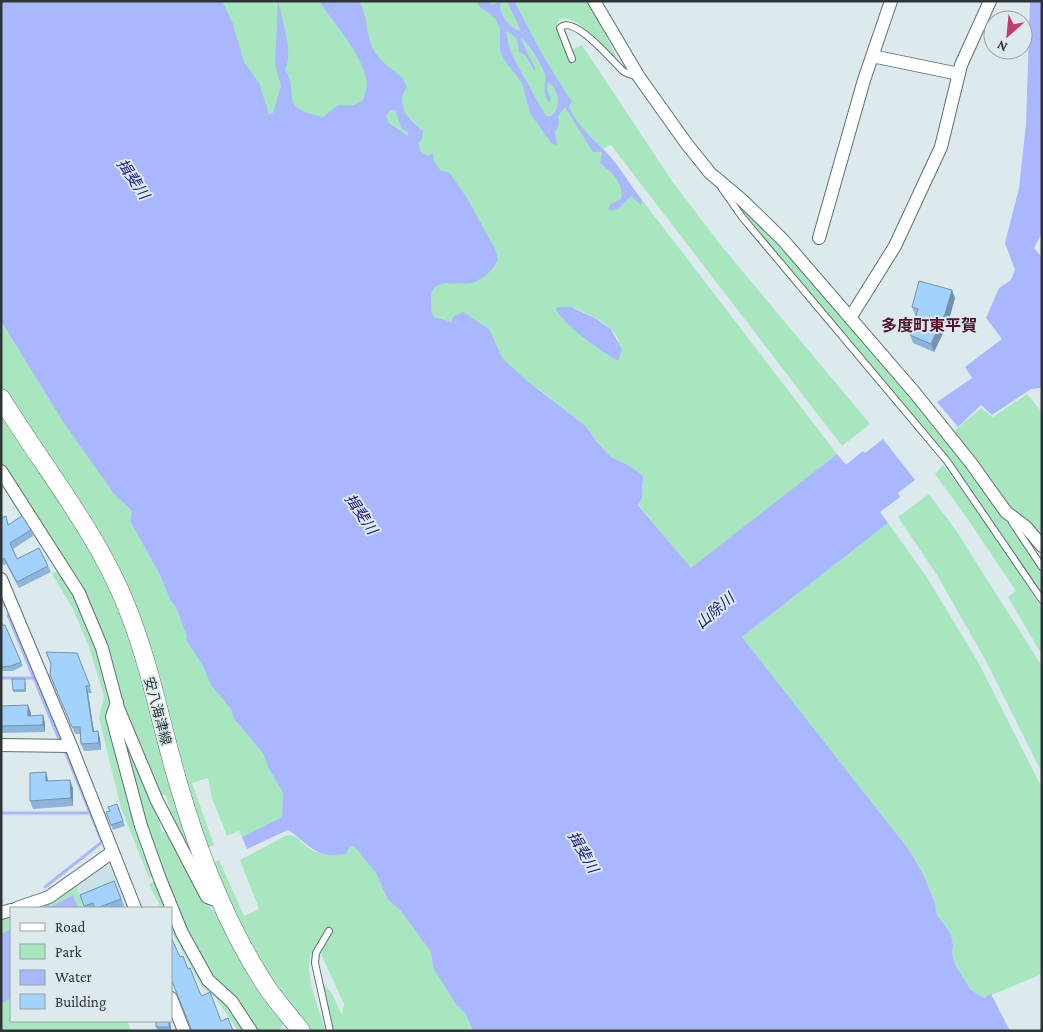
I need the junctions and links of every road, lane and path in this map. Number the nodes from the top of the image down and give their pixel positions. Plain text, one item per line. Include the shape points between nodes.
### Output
1 (594, 1) edge
2 (891, 1) edge
3 (990, 1) edge
4 (872, 56) junction
5 (572, 59) dead end
6 (960, 74) junction
7 (639, 77) junction
8 (710, 173) junction
9 (819, 238) dead end
10 (850, 318) junction
11 (1, 398) edge
12 (2, 472) edge
13 (1006, 512) junction
14 (1042, 546) edge
15 (1042, 567) edge
16 (1, 579) edge
17 (1042, 600) edge
18 (8, 610) edge
19 (117, 702) junction
20 (1, 745) edge
21 (71, 746) junction
22 (111, 853) junction
23 (220, 902) junction
24 (20, 907) edge
25 (134, 907) edge
26 (171, 907) edge
27 (172, 908) edge
28 (329, 931) dead end
29 (172, 1001) edge
30 (184, 1031) edge
31 (250, 1031) edge
32 (301, 1031) edge
33 (330, 1031) edge

1 - 7 street
2 - 4 street
3 - 6 street
4 - 6 street
4 - 9 street
5 - 7 lane via 561,34 563,25 582,31 625,72
6 - 10 street via 941,147 895,246
7 - 8 street
8 - 10 street via 782,240
8 - 17 lane via 742,217 947,461
10 - 13 street via 915,393
11 - 23 main road, 安八海津線 via 85,528 126,604 192,828
12 - 19 street via 79,593 102,648
13 - 14 street via 1026,526
13 - 15 lane
16 - 18 street
18 - 21 street
19 - 23 street via 172,832 207,897
19 - 26 street via 112,717 141,826
20 - 21 street
21 - 22 street
22 - 24 street via 49,897
22 - 25 street
23 - 32 main road, 安八海津線 via 265,984
27 - 31 street via 208,980 232,1002
28 - 33 lane via 316,953 315,963
29 - 30 street

